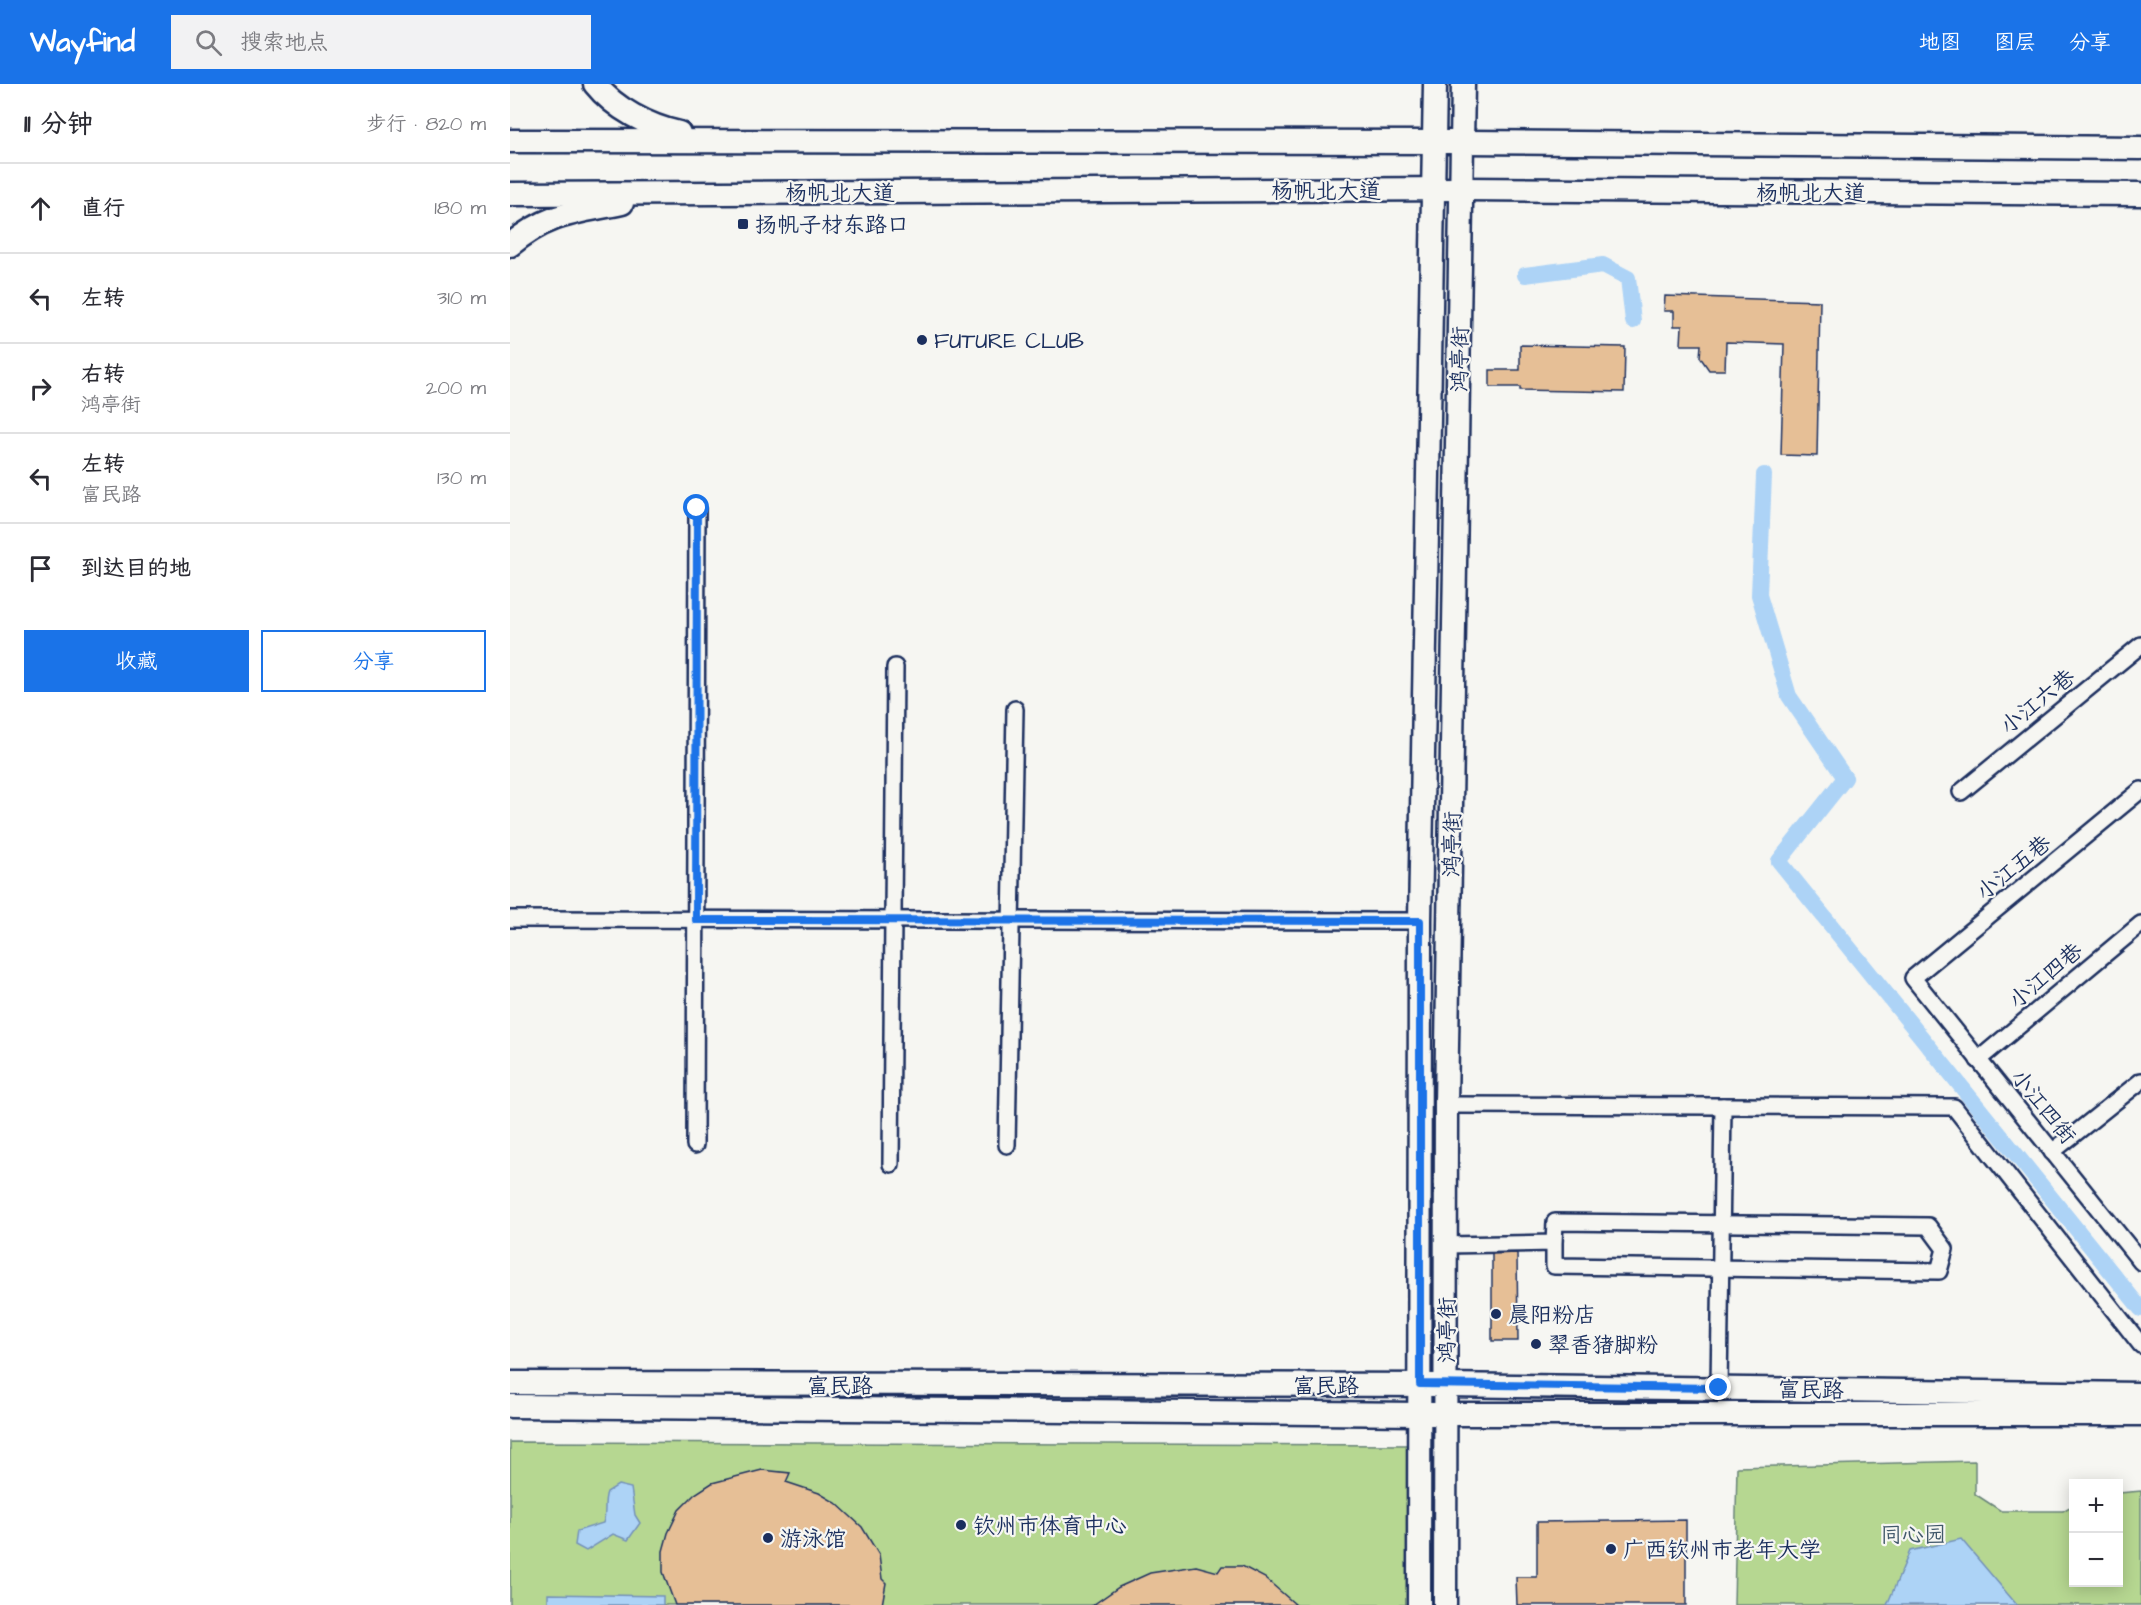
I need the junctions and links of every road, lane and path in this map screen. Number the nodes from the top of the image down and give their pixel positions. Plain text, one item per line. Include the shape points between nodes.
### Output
1 (595, 84) edge
2 (1435, 84) edge
3 (1462, 84) edge
4 (510, 141) edge
5 (709, 141) junction
6 (1434, 142) junction
7 (1463, 142) junction
8 (2141, 148) edge
9 (1434, 189) junction
10 (1462, 189) junction
11 (673, 193) junction
12 (510, 194) edge
13 (2141, 194) edge
14 (510, 245) edge
15 (697, 508) dead end
16 (2141, 645) edge
17 (895, 667) dead end
18 (1015, 709) dead end
19 (2141, 790) edge
20 (1961, 792) dead end
21 (510, 920) edge
22 (696, 920) junction
23 (893, 920) junction
24 (1011, 920) junction
25 (1420, 921) junction
26 (2141, 924) edge
27 (1913, 978) joint
28 (1978, 1060) junction
29 (2141, 1081) edge
30 (1446, 1105) junction
31 (1723, 1106) junction
32 (695, 1145) dead end
33 (1007, 1145) dead end
34 (2052, 1152) junction
35 (891, 1164) dead end
36 (1721, 1222) junction
37 (1554, 1244) junction
38 (2135, 1244) edge
39 (1446, 1245) junction
40 (2141, 1262) edge
41 (1720, 1269) junction
42 (2141, 1345) edge
43 (510, 1383) edge
44 (1420, 1384) junction
45 (1446, 1384) junction
46 (1719, 1388) junction
47 (2141, 1394) edge
48 (510, 1406) edge
49 (1420, 1414) junction
50 (1446, 1414) junction
51 (2141, 1414) edge
52 (1419, 1605) edge
53 (1445, 1605) edge

1 - 5 street via 652,127
2 - 6 street, 鸿亭街
3 - 7 street, 鸿亭街
4 - 5 street, 杨帆北大道
5 - 6 street, 杨帆北大道
6 - 7 street, 杨帆北大道
6 - 9 street, 鸿亭街
7 - 8 street, 杨帆北大道
7 - 10 street, 鸿亭街
9 - 10 street, 杨帆北大道
9 - 11 street, 杨帆北大道
9 - 25 street, 鸿亭街
10 - 13 street, 杨帆北大道
10 - 30 street, 鸿亭街
11 - 12 street, 杨帆北大道
11 - 14 street via 553,217
15 - 22 street
16 - 20 street, 小江六巷
17 - 23 street
18 - 24 street
19 - 27 street, 小江五巷
21 - 22 street
22 - 23 street
22 - 32 street
23 - 24 street
23 - 35 street
24 - 25 street
24 - 33 street
25 - 44 street, 鸿亭街
26 - 28 street, 小江四巷
27 - 28 street, 小江四街
28 - 34 street, 小江四街
29 - 34 street
30 - 31 street
30 - 39 street, 鸿亭街
31 - 36 street
31 - 42 street via 1954,1107
34 - 38 street, 小江四街
36 - 37 street via 1555,1222
36 - 41 street
36 - 41 street via 1928,1226 1945,1249 1939,1271
37 - 39 street
37 - 41 street via 1554,1266
38 - 40 street, 小江四街
39 - 45 street, 鸿亭街
41 - 46 street
43 - 44 street, 富民路
44 - 45 street, 富民路
44 - 49 street, 鸿亭街
45 - 46 street, 富民路
45 - 50 street, 鸿亭街
46 - 47 street, 富民路
48 - 49 street, 富民路
49 - 50 street, 富民路
49 - 52 street, 鸿亭街
50 - 51 street, 富民路
50 - 53 street, 鸿亭街

